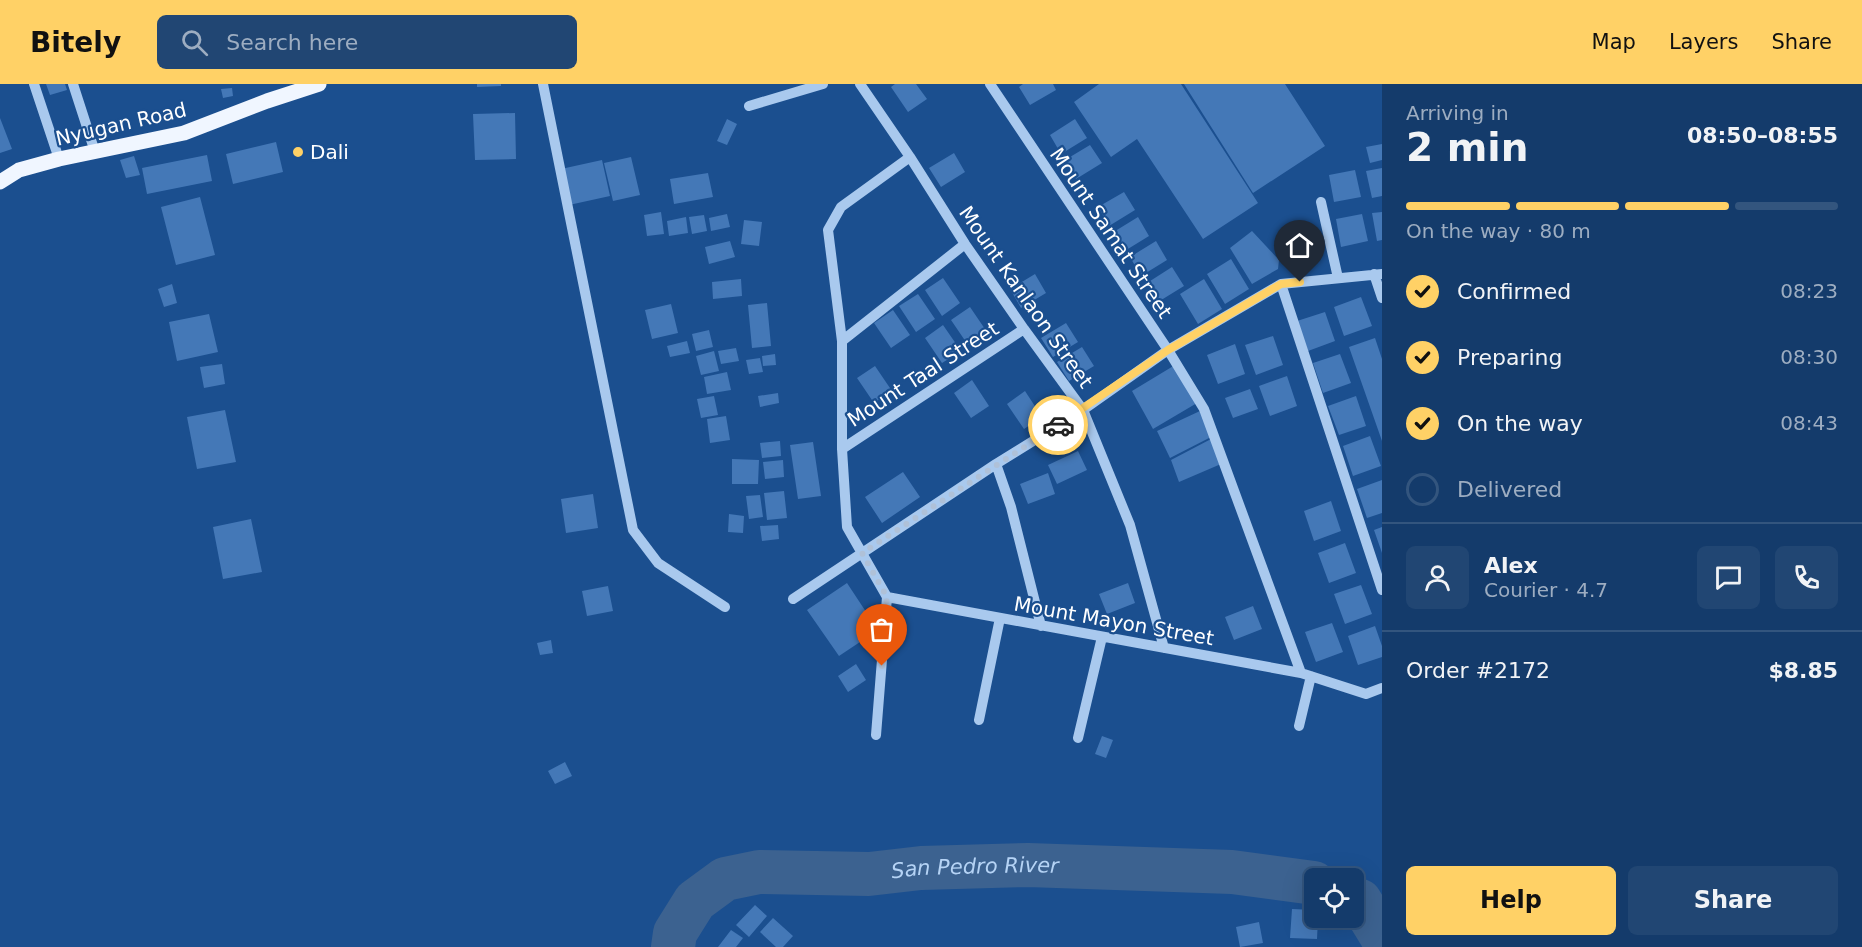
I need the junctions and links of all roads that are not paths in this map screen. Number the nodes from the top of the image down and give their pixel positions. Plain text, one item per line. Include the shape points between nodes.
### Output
1 (34, 84) edge
2 (73, 84) edge
3 (319, 84) edge
4 (543, 84) edge
5 (823, 84) edge
6 (860, 84) edge
7 (990, 84) edge
8 (749, 106) dead end
9 (95, 152) junction
10 (910, 157) junction
11 (59, 159) junction
12 (0, 182) edge
13 (1321, 202) dead end
14 (965, 244) junction
15 (1378, 274) edge
16 (1338, 278) junction
17 (1281, 284) junction
18 (1382, 298) edge
19 (1024, 329) junction
20 (842, 341) junction
21 (1168, 350) junction
22 (1083, 410) junction
23 (842, 449) junction
24 (996, 464) junction
25 (862, 553) junction
26 (1382, 590) edge
27 (887, 597) junction
28 (793, 599) dead end
29 (725, 607) dead end
30 (1000, 618) junction
31 (1041, 626) junction
32 (1102, 637) junction
33 (1164, 648) junction
34 (1306, 675) junction
35 (1382, 688) edge
36 (979, 720) dead end
37 (1299, 726) dead end
38 (876, 735) dead end
39 (1078, 738) dead end

1 - 11 street
2 - 9 street
3 - 9 main road, Nyugan Road via 184,134
4 - 29 street via 633,530 658,563
5 - 8 street
6 - 10 street, Mount Kanlaon Street
7 - 21 street, Mount Samat Street
9 - 11 main road, Nyugan Road
10 - 14 street, Mount Kanlaon Street
10 - 20 street via 841,207 828,230
11 - 12 main road, Nyugan Road
13 - 16 street
14 - 19 street, Mount Kanlaon Street
14 - 20 street
15 - 16 street
15 - 18 street
16 - 17 street
17 - 21 street
17 - 26 street
19 - 22 street, Mount Kanlaon Street
19 - 23 street, Mount Taal Street
20 - 23 street
21 - 22 street
21 - 34 street, Mount Samat Street via 1204,409
22 - 24 street
22 - 33 street, Mount Kanlaon Street via 1130,525
23 - 25 street via 847,526
24 - 25 street
24 - 31 street
25 - 27 street
25 - 28 street
27 - 30 street, Mount Mayon Street
27 - 38 street
30 - 31 street, Mount Mayon Street
30 - 36 street
31 - 32 street, Mount Mayon Street
32 - 33 street, Mount Mayon Street
32 - 39 street
33 - 34 street, Mount Mayon Street
34 - 35 street, Mount Mayon Street via 1366,694
34 - 37 street

